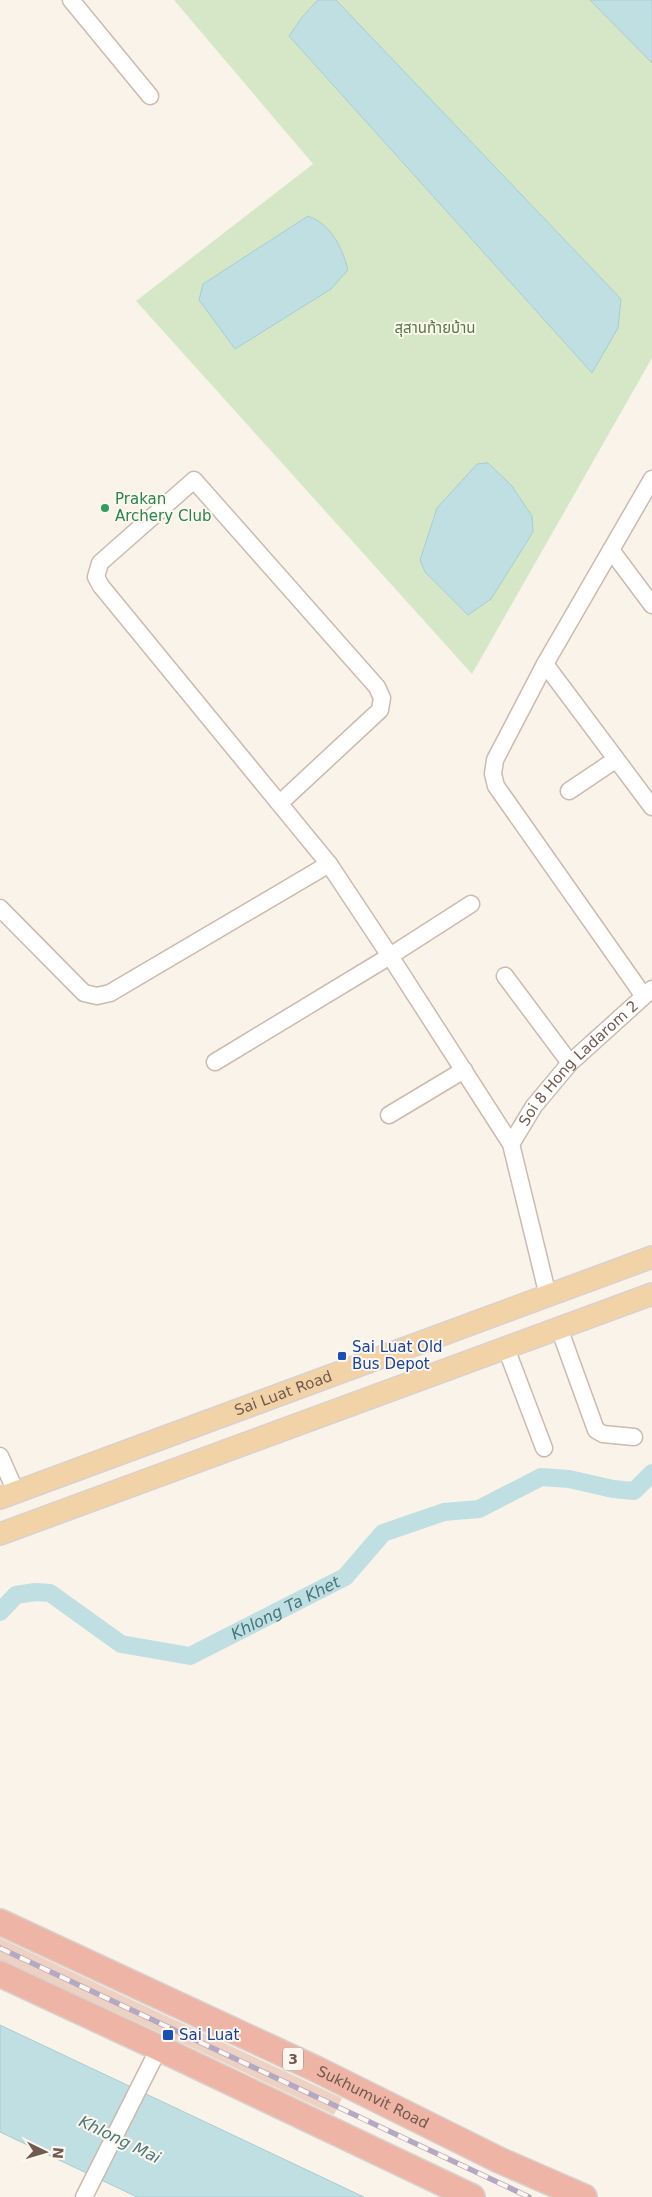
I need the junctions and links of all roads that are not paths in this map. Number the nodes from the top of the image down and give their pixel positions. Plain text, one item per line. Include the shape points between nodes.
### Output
1 (71, 0) edge
2 (150, 96) dead end
3 (652, 479) edge
4 (611, 550) junction
5 (652, 605) edge
6 (545, 664) junction
7 (615, 760) junction
8 (569, 791) dead end
9 (280, 803) junction
10 (652, 807) edge
11 (329, 864) junction
12 (471, 904) dead end
13 (0, 908) edge
14 (390, 956) junction
15 (506, 976) dead end
16 (648, 992) edge
17 (215, 1062) dead end
18 (570, 1063) junction
19 (464, 1070) junction
20 (389, 1115) dead end
21 (511, 1144) junction
22 (652, 1257) edge
23 (652, 1294) edge
24 (548, 1296) junction
25 (559, 1328) junction
26 (506, 1348) junction
27 (634, 1437) dead end
28 (544, 1448) dead end
29 (0, 1456) edge
30 (8, 1495) edge
31 (0, 1534) edge
32 (0, 1922) edge
33 (0, 1974) edge
34 (159, 2048) junction
35 (86, 2191) edge
36 (472, 2197) edge
37 (584, 2197) edge

1 - 2 street
3 - 4 street
4 - 5 street
4 - 6 street
6 - 7 street
6 - 16 street via 495,760 493,774 496,786
7 - 8 street
7 - 10 street
9 - 9 street via 96,577 100,563 194,480 377,687 382,698 380,710
9 - 11 street
11 - 13 street via 110,993 97,996 84,993
11 - 14 street
12 - 14 street
14 - 17 street
14 - 19 street
15 - 18 street
16 - 18 street, Soi 8 Hong Ladarom 2
18 - 21 street, Soi 8 Hong Ladarom 2 via 534,1106
19 - 20 street
19 - 21 street
21 - 24 street
22 - 24 main road, Sai Luat Road
23 - 25 main road
24 - 30 main road, Sai Luat Road
25 - 26 main road
25 - 27 street via 596,1430
26 - 28 street
26 - 31 main road
29 - 30 street
32 - 37 highway, Sukhumvit Road / 3 via 330,2076 499,2160
33 - 34 highway
34 - 35 street
34 - 36 highway

